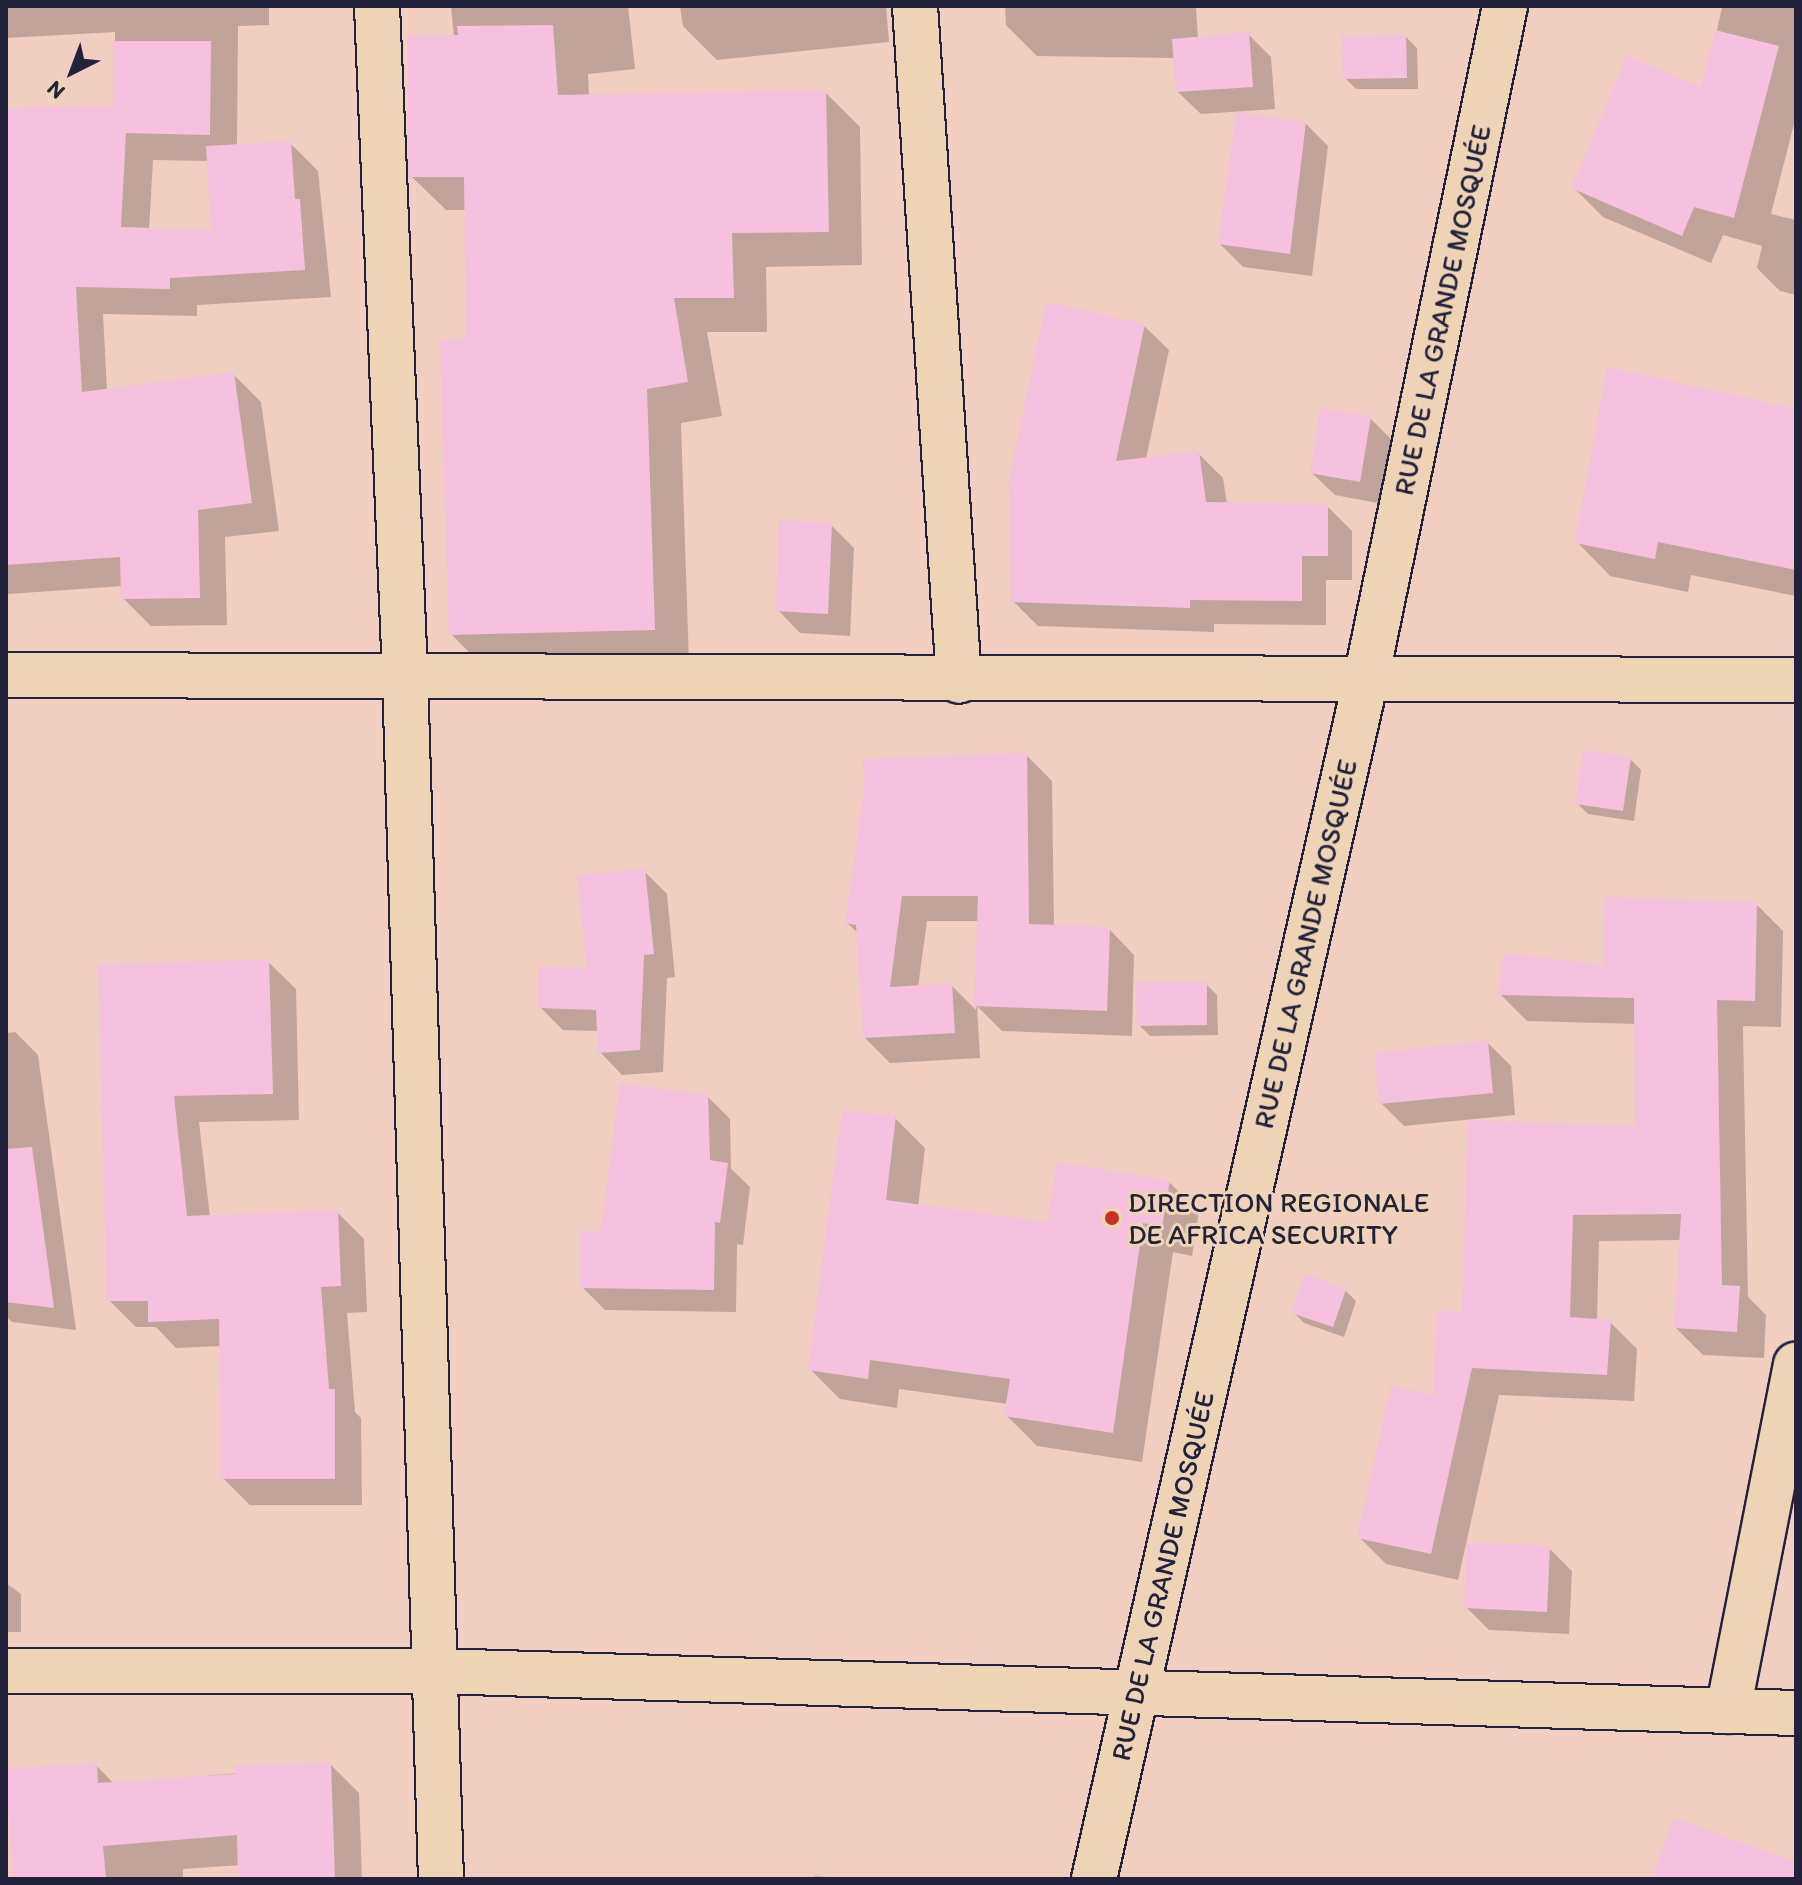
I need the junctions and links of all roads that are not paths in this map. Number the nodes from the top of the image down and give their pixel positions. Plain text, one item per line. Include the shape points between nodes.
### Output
1 (377, 6) edge
2 (915, 6) edge
3 (1505, 6) edge
4 (6, 675) edge
5 (405, 675) junction
6 (1366, 679) junction
7 (1796, 680) edge
8 (959, 681) junction
9 (1796, 1365) edge
10 (6, 1671) edge
11 (436, 1671) junction
12 (1135, 1693) junction
13 (1728, 1711) junction
14 (1796, 1713) edge
15 (441, 1879) edge
16 (1094, 1879) edge

1 - 5 street
2 - 8 street
3 - 6 street, RUE DE LA GRANDE MOSQUÉE
4 - 5 street
5 - 8 street
5 - 11 street
6 - 7 street
6 - 8 street
6 - 12 street, RUE DE LA GRANDE MOSQUÉE
9 - 13 street
10 - 11 street
11 - 12 street
11 - 15 street
12 - 13 street
12 - 16 street, RUE DE LA GRANDE MOSQUÉE
13 - 14 street

